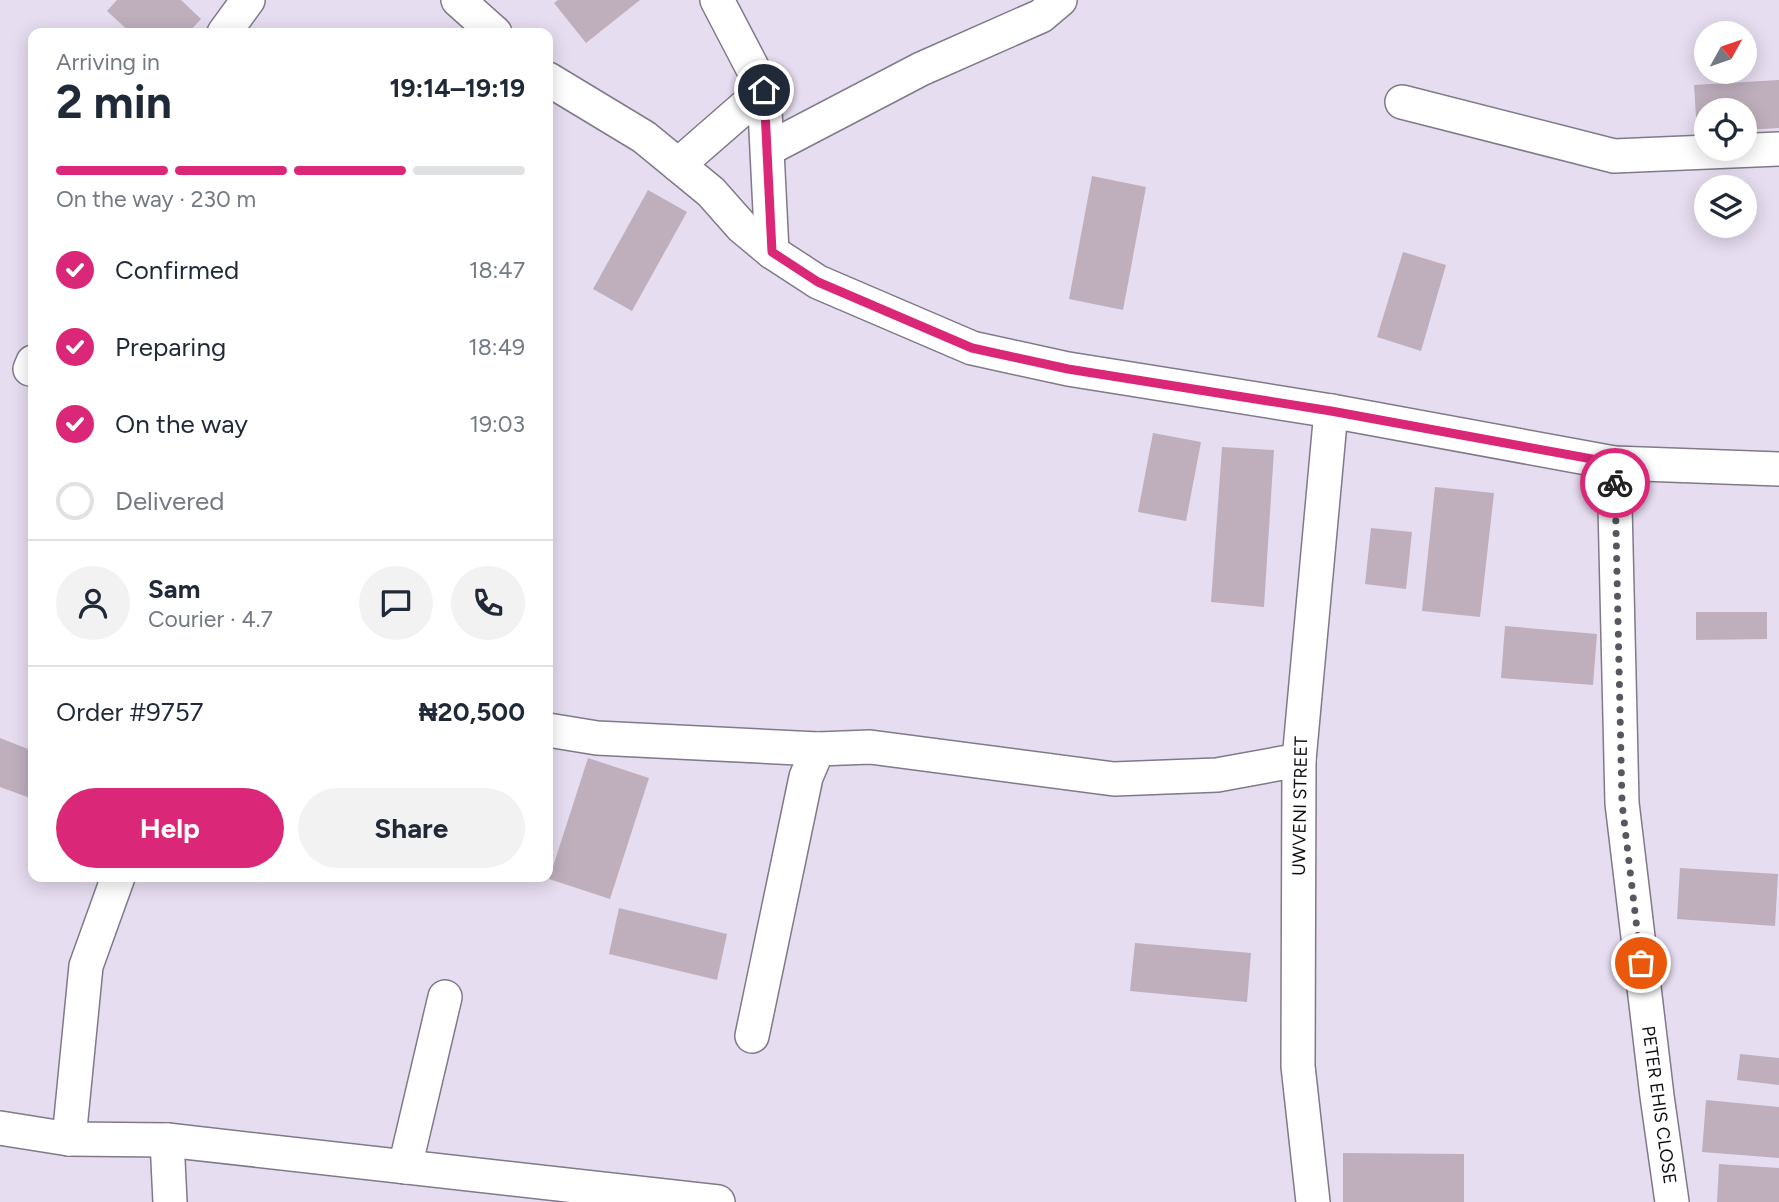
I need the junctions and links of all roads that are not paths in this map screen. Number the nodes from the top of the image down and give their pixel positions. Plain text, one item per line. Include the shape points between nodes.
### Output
1 (248, 0) edge
2 (458, 0) edge
3 (717, 0) edge
4 (1060, 0) edge
5 (228, 28) edge
6 (489, 28) edge
7 (553, 82) edge
8 (764, 90) junction
9 (1402, 102) dead end
10 (768, 149) junction
11 (1779, 149) edge
12 (678, 165) junction
13 (772, 252) junction
14 (1331, 411) junction
15 (1614, 463) junction
16 (1779, 469) edge
17 (553, 731) edge
18 (818, 749) junction
19 (1298, 760) junction
20 (116, 882) edge
21 (445, 997) dead end
22 (752, 1036) dead end
23 (0, 1128) edge
24 (69, 1139) junction
25 (167, 1140) junction
26 (405, 1167) junction
27 (577, 1194) edge
28 (170, 1202) edge
29 (718, 1202) edge
30 (1313, 1202) edge
31 (1672, 1202) edge

1 - 5 street
2 - 6 street
3 - 8 street
4 - 10 street via 1041,16 921,69
7 - 12 street via 644,137
8 - 10 street
8 - 12 street
9 - 11 street via 1614,156
10 - 13 street
12 - 13 street
13 - 14 street via 818,282 972,348 1068,369
14 - 15 street
14 - 19 street, UWVENI STREET
15 - 16 street
15 - 31 street, PETER EHIS CLOSE via 1622,803
17 - 18 street via 597,738
18 - 19 street via 870,747 1114,779 1217,775
18 - 22 street via 804,786
19 - 30 street, UWVENI STREET via 1298,1066
20 - 24 street via 86,966
21 - 26 street
23 - 24 street
24 - 25 street
25 - 26 street
25 - 28 street
26 - 27 street
27 - 29 street

